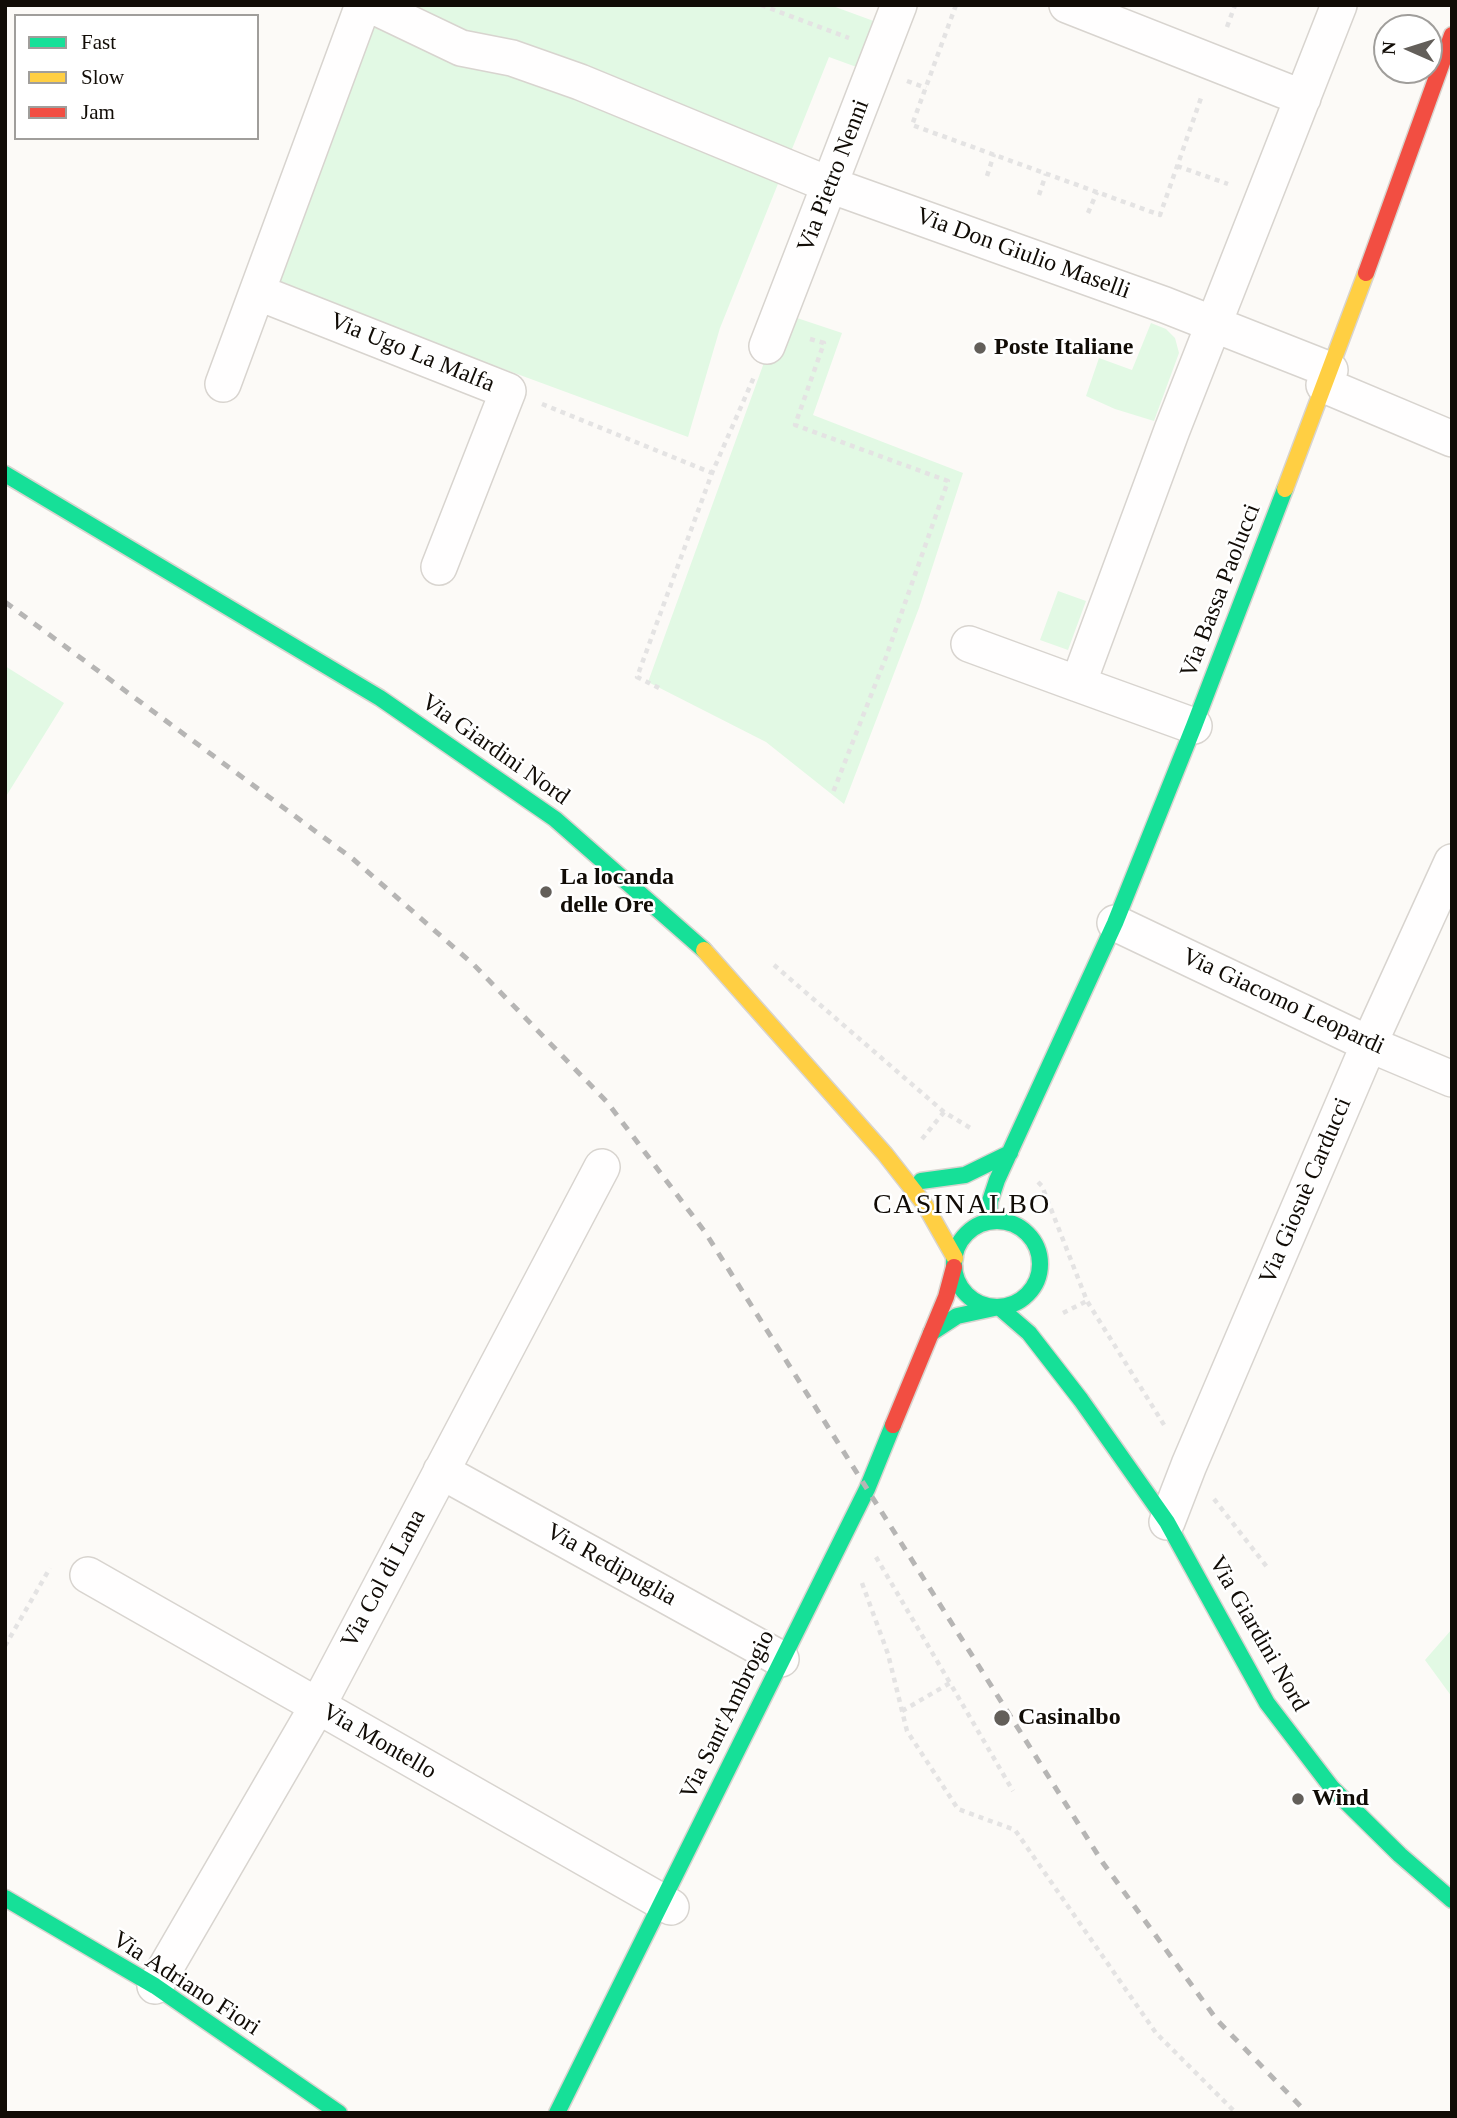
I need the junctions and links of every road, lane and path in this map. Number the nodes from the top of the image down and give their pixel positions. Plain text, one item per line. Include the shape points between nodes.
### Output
1 (363, 5) edge
2 (372, 5) edge
3 (761, 5) edge
4 (899, 5) edge
5 (956, 5) edge
6 (1066, 5) edge
7 (1235, 5) edge
8 (1339, 5) edge
9 (1452, 35) edge
10 (881, 50) junction
11 (1214, 63) junction
12 (905, 80) dead end
13 (926, 88) junction
14 (1303, 98) junction
15 (994, 155) junction
16 (1177, 165) junction
17 (1046, 174) junction
18 (987, 176) dead end
19 (830, 185) junction
20 (1097, 192) junction
21 (1039, 195) dead end
22 (1265, 198) junction
23 (1088, 213) dead end
24 (257, 292) junction
25 (1214, 325) junction
26 (771, 337) junction
27 (1327, 378) junction
28 (222, 384) dead end
29 (508, 391) junction
30 (1452, 439) edge
31 (712, 473) junction
32 (5, 474) edge
33 (439, 567) dead end
34 (969, 644) dead end
35 (1078, 684) junction
36 (659, 688) dead end
37 (1194, 726) junction
38 (832, 795) dead end
39 (1452, 862) edge
40 (1115, 923) junction
41 (765, 957) dead end
42 (1369, 1044) junction
43 (1452, 1079) edge
44 (978, 1133) dead end
45 (1010, 1153) junction
46 (885, 1154) junction
47 (602, 1167) dead end
48 (921, 1181) junction
49 (1042, 1186) dead end
50 (937, 1193) dead end
51 (965, 1210) dead end
52 (987, 1222) junction
53 (1018, 1226) junction
54 (954, 1263) junction
55 (1037, 1280) junction
56 (1042, 1301) dead end
57 (999, 1307) junction
58 (931, 1334) junction
59 (1057, 1344) dead end
60 (1081, 1400) junction
61 (1189, 1465) junction
62 (441, 1471) junction
63 (852, 1517) junction
64 (1167, 1522) junction
65 (844, 1533) junction
66 (1268, 1567) dead end
67 (88, 1575) joint
68 (5, 1646) edge
69 (781, 1659) junction
70 (950, 1683) junction
71 (317, 1707) junction
72 (902, 1711) junction
73 (1013, 1791) dead end
74 (5, 1898) edge
75 (1452, 1900) edge
76 (666, 1904) junction
77 (155, 1986) junction
78 (339, 2113) edge
79 (557, 2113) edge
80 (1236, 2113) edge

1 - 24 street
2 - 19 street, Via Don Giulio Maselli via 461,48 512,58 580,82
3 - 10 path
4 - 10 street, Via Pietro Nenni
5 - 13 path
6 - 11 street
7 - 11 path
8 - 14 street
9 - 27 street, Via Bassa Paolucci
10 - 19 street, Via Pietro Nenni
11 - 14 street
11 - 16 path
12 - 13 path
13 - 15 path via 912,125
14 - 22 street
15 - 17 path
15 - 18 path
16 - 20 path via 1160,215
16 - 22 path
17 - 20 path
17 - 21 path
19 - 25 street, Via Don Giulio Maselli
19 - 26 street, Via Pietro Nenni
20 - 23 path
22 - 25 street
24 - 28 street
24 - 29 street, Via Ugo La Malfa
25 - 27 street, Via Don Giulio Maselli
25 - 35 street
26 - 31 path
26 - 38 path via 824,343 795,425 948,481
27 - 30 street, Via Don Giulio Maselli
27 - 37 street, Via Bassa Paolucci
29 - 31 path
29 - 33 street, Via Ugo La Malfa
31 - 36 path via 637,677
32 - 46 street, Via Giardini Nord via 380,698 555,819 711,956
34 - 35 street
35 - 37 street
37 - 40 street, Via Bassa Paolucci
39 - 42 street, Via Giosuè Carducci
40 - 42 street, Via Giacomo Leopardi
40 - 45 street, Via Bassa Paolucci
41 - 44 path via 944,1112
42 - 43 street, Via Giacomo Leopardi
42 - 61 street, Via Giosuè Carducci
45 - 48 street via 965,1175
45 - 52 street, Via Bassa Paolucci
45 - 53 street, Via Bassa Paolucci via 1009,1196
46 - 48 street, Via Giardini Nord
46 - 54 street, Via Giardini Nord via 925,1205
47 - 62 street, Via Col di Lana
48 - 50 street, Via Giardini Nord
49 - 61 path via 1087,1301
51 - 52 street
52 - 53 street via 999,1220
52 - 54 street via 965,1234
53 - 55 street via 1040,1255
54 - 57 street, Via Giardini Nord via 964,1292 986,1306
54 - 58 street, Via Sant'Ambrogio
55 - 56 street
55 - 57 street via 1022,1299
57 - 58 street via 957,1316
57 - 60 street, Via Giardini Nord via 1029,1333
58 - 63 street, Via Sant'Ambrogio
59 - 60 street, Via Giardini Nord
60 - 64 street, Via Giardini Nord
61 - 64 street, Via Giosuè Carducci
61 - 66 path
62 - 69 street, Via Redipuglia
62 - 71 street, Via Col di Lana
63 - 65 street, Via Sant'Ambrogio
63 - 70 path
64 - 75 street, Via Giardini Nord via 1275,1714 1332,1788
65 - 69 street, Via Sant'Ambrogio
65 - 72 path via 888,1654
67 - 68 path via 55,1560
67 - 71 street, Via Montello
69 - 76 street, Via Sant'Ambrogio
70 - 72 path
70 - 73 path
71 - 76 street, Via Montello
71 - 77 street, Via Col di Lana
72 - 80 path via 907,1731 958,1809 1014,1830 1156,2033
74 - 77 street, Via Adriano Fiori
76 - 79 street, Via Sant'Ambrogio
77 - 78 street, Via Adriano Fiori

